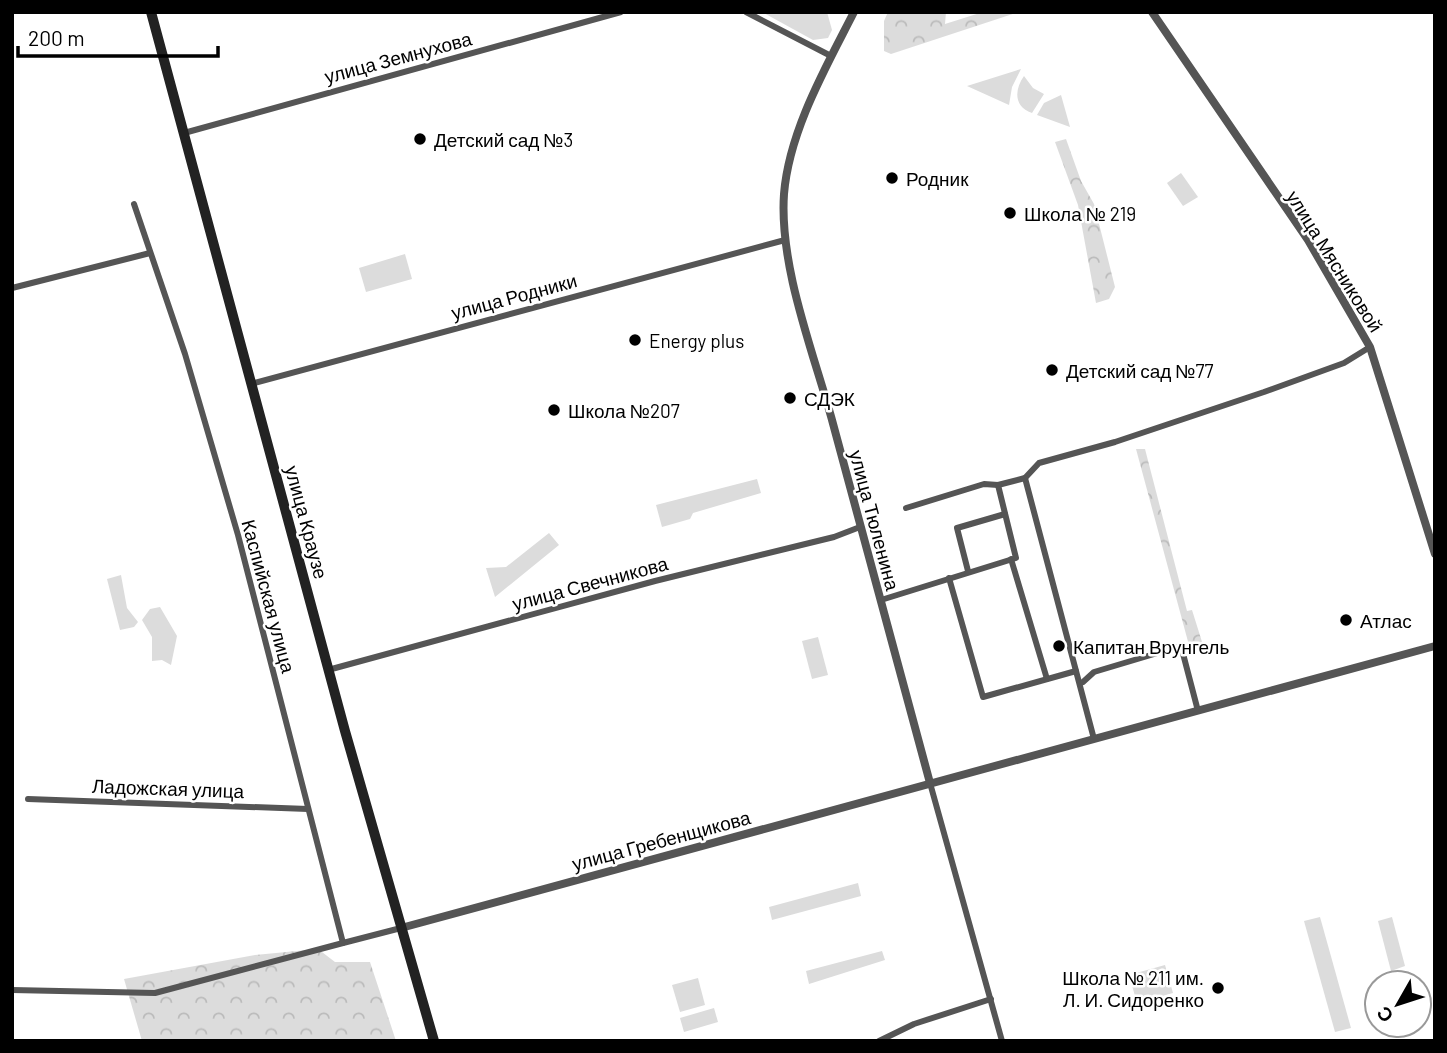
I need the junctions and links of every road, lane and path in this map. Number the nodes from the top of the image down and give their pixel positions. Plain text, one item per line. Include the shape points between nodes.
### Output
1 (151, 12) edge
2 (621, 12) edge
3 (746, 12) edge
4 (854, 12) edge
5 (1152, 12) edge
6 (831, 56) junction
7 (184, 133) junction
8 (134, 204) dead end
9 (785, 240) junction
10 (150, 253) junction
11 (12, 288) edge
12 (1370, 348) junction
13 (251, 384) junction
14 (1025, 478) junction
15 (998, 485) junction
16 (906, 508) dead end
17 (1005, 514) junction
18 (860, 527) junction
19 (1435, 554) edge
20 (1012, 559) junction
21 (968, 571) junction
22 (949, 578) junction
23 (881, 600) junction
24 (1435, 646) edge
25 (328, 670) junction
26 (1076, 671) junction
27 (1046, 679) junction
28 (1083, 682) dead end
29 (1198, 711) junction
30 (1094, 738) junction
31 (930, 783) junction
32 (28, 799) dead end
33 (308, 809) junction
34 (401, 928) junction
35 (343, 943) junction
36 (12, 990) edge
37 (990, 999) junction
38 (434, 1041) edge
39 (879, 1041) edge
40 (1002, 1041) edge

1 - 7 main road, улица Краузе
2 - 7 street, улица Земнухова
3 - 6 street
4 - 6 street, улица Тюленина
5 - 12 street, улица Мясниковой via 1308,240
6 - 9 street, улица Тюленина via 795,144 785,191
7 - 13 main road, улица Краузе
8 - 10 street, Каспийская улица
9 - 13 street, улица Родники
9 - 18 street, улица Тюленина
10 - 11 street
10 - 33 street, Каспийская улица via 238,535
12 - 14 street via 1344,363 1264,392 1039,463
12 - 19 street, улица Мясниковой
13 - 25 main road, улица Краузе
14 - 15 street
14 - 26 street
15 - 16 street via 984,484
15 - 17 street
17 - 20 street via 1016,558
17 - 21 street via 957,528
18 - 23 street, улица Тюленина
18 - 25 street, улица Свечникова
20 - 21 street
20 - 27 street
21 - 22 street
22 - 23 street
22 - 27 street via 983,697
23 - 31 street, улица Тюленина
24 - 29 street, улица Гребенщикова
25 - 34 main road, улица Краузе
26 - 27 street
26 - 30 street
28 - 29 street via 1094,671 1181,646
29 - 30 street, улица Гребенщикова
30 - 31 street, улица Гребенщикова
31 - 34 street, улица Гребенщикова
31 - 37 street, улица Тюленина
32 - 33 street, Ладожская улица
33 - 35 street, Каспийская улица
34 - 35 street
34 - 38 main road, улица Краузе
35 - 36 street via 155,993
37 - 39 street via 904,1027
37 - 40 street, улица Тюленина

